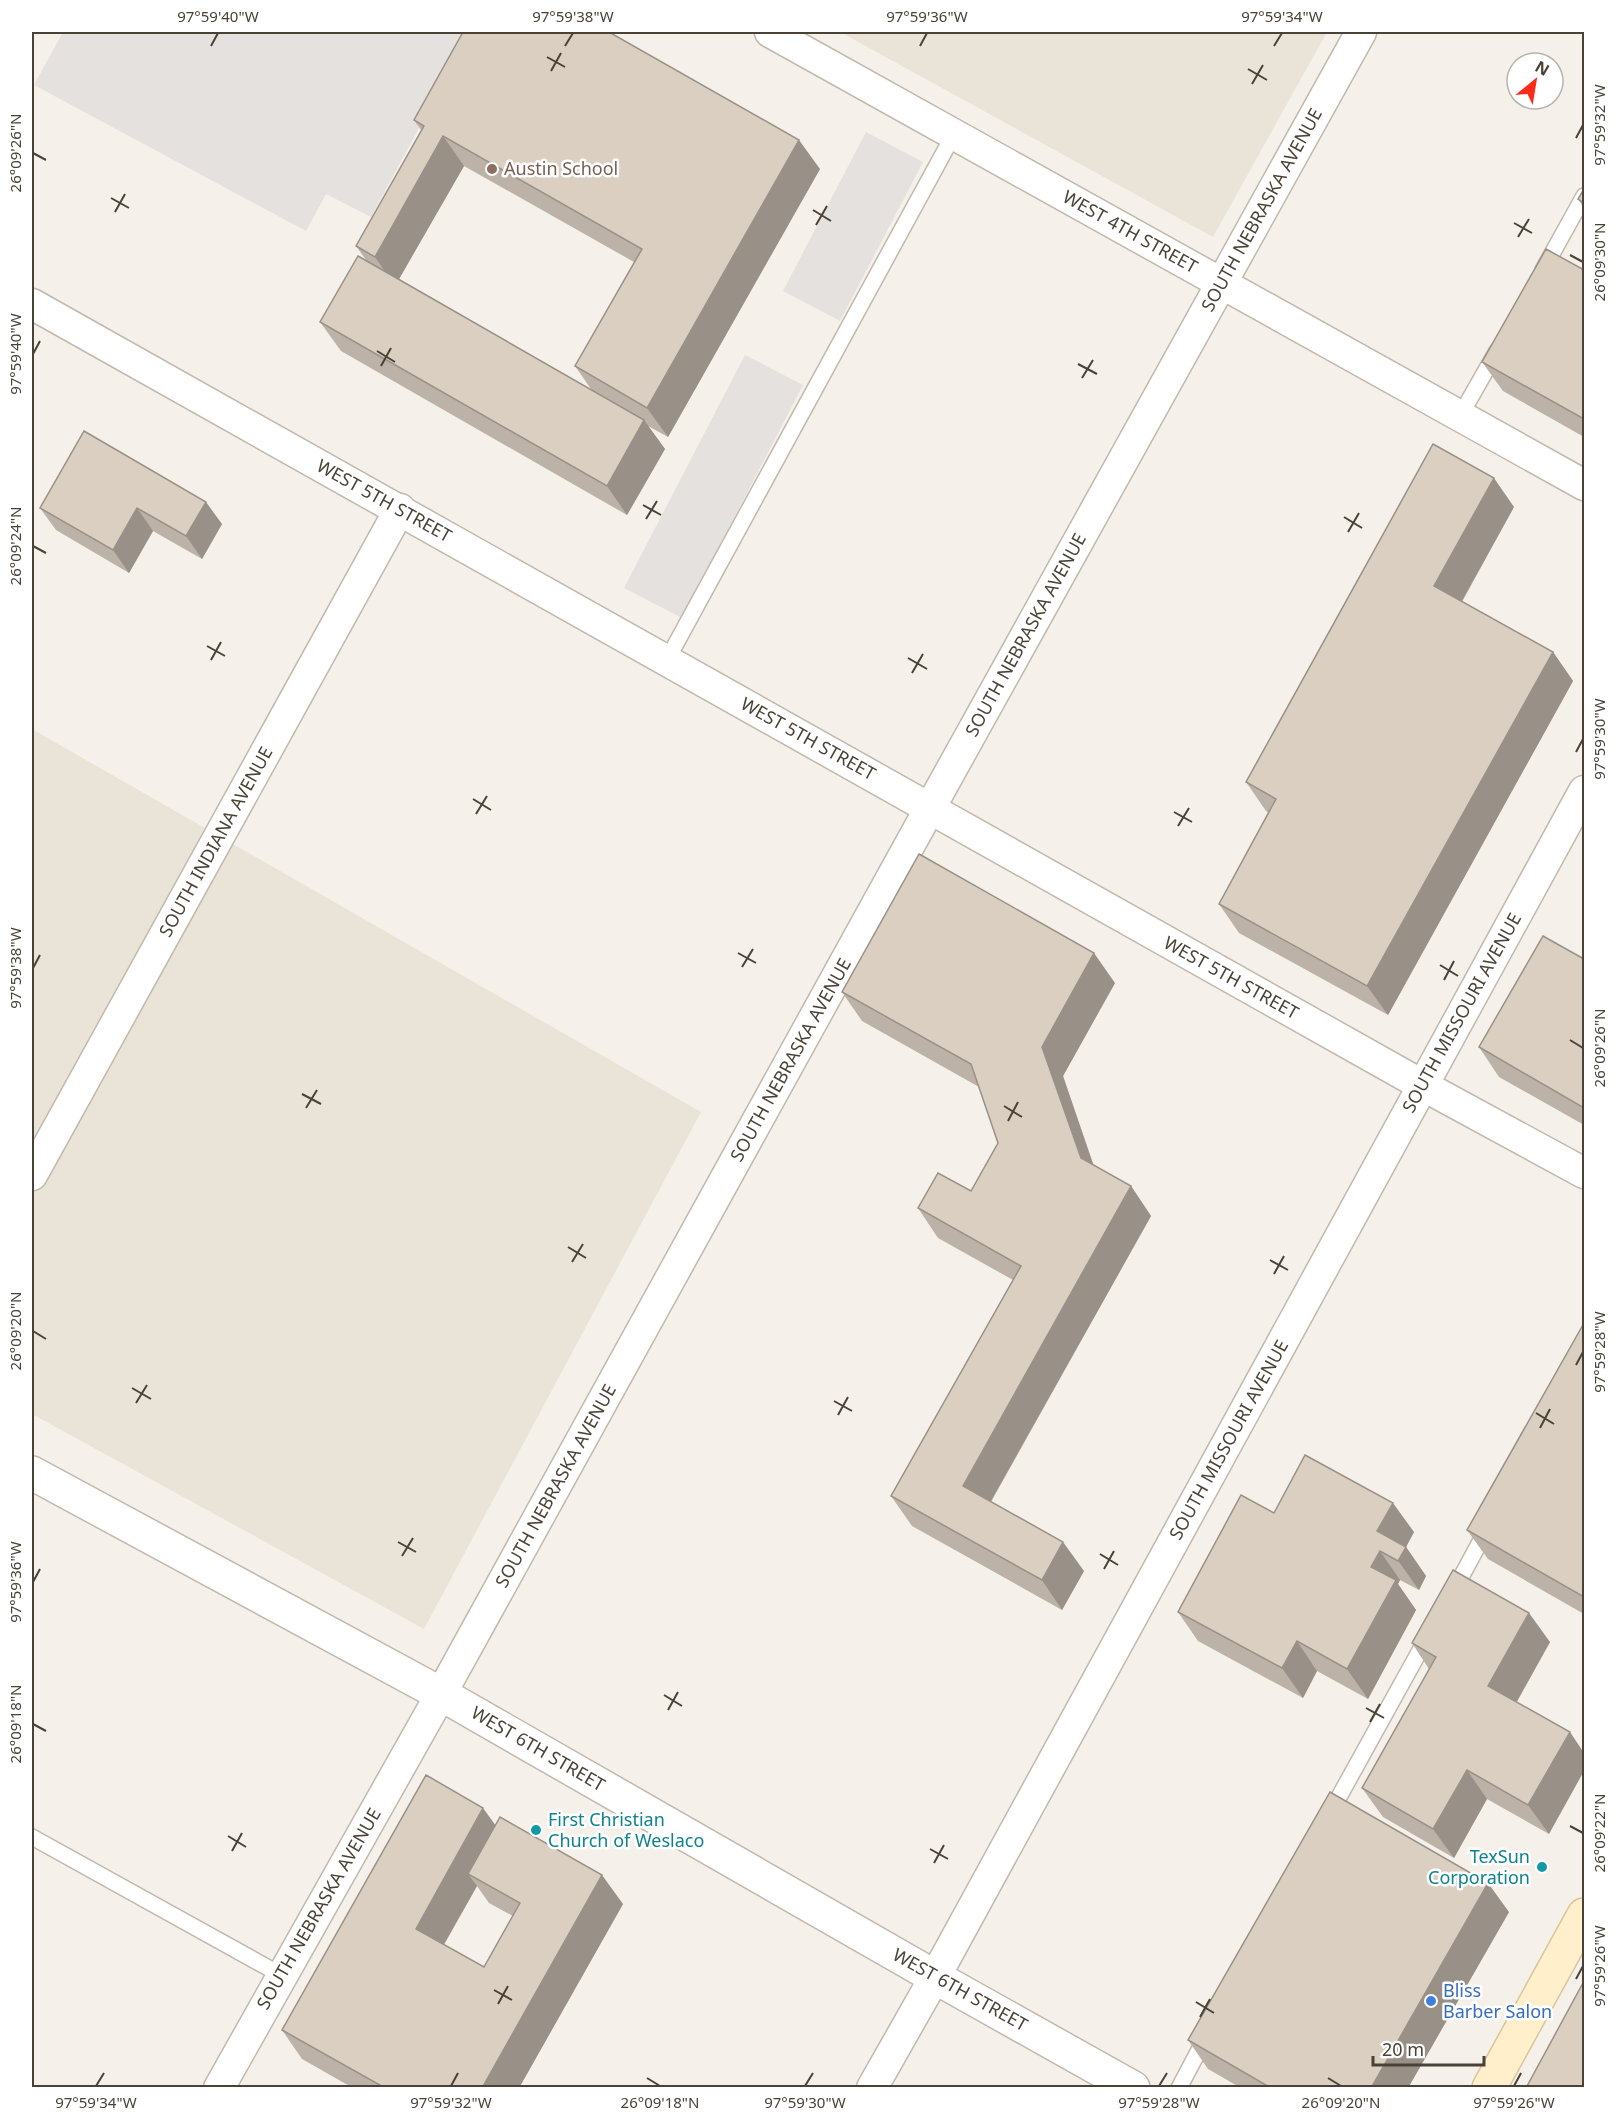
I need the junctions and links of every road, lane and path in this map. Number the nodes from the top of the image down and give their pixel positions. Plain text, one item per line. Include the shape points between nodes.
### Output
1 (770, 32) edge
2 (1361, 32) edge
3 (954, 134) junction
4 (1584, 196) edge
5 (1221, 283) junction
6 (1534, 285) edge
7 (32, 304) edge
8 (1507, 334) edge
9 (1460, 416) junction
10 (1584, 485) edge
11 (400, 509) junction
12 (667, 660) junction
13 (1584, 791) edge
14 (930, 808) junction
15 (1422, 1085) junction
16 (1584, 1173) edge
17 (32, 1175) edge
18 (32, 1473) edge
19 (1492, 1521) edge
20 (1445, 1605) edge
21 (1434, 1626) edge
22 (441, 1694) junction
23 (1324, 1825) edge
24 (32, 1837) edge
25 (1584, 1915) edge
26 (281, 1975) junction
27 (935, 1977) junction
28 (1213, 2025) edge
29 (219, 2088) edge
30 (872, 2088) edge
31 (1133, 2088) edge
32 (1179, 2088) edge
33 (1489, 2088) edge

1 - 3 street, WEST 4TH STREET
2 - 5 street, SOUTH NEBRASKA AVENUE
3 - 5 street, WEST 4TH STREET
3 - 12 lane
4 - 6 lane
5 - 9 street, WEST 4TH STREET
5 - 14 street, SOUTH NEBRASKA AVENUE
7 - 11 street, WEST 5TH STREET
8 - 9 lane
9 - 10 street, WEST 4TH STREET
11 - 12 street, WEST 5TH STREET
11 - 17 street, SOUTH INDIANA AVENUE
12 - 14 street, WEST 5TH STREET
13 - 15 street, SOUTH MISSOURI AVENUE
14 - 15 street, WEST 5TH STREET
14 - 22 street, SOUTH NEBRASKA AVENUE
15 - 16 street, WEST 5TH STREET
15 - 27 street, SOUTH MISSOURI AVENUE
18 - 22 street, WEST 6TH STREET
19 - 20 lane
21 - 23 lane
22 - 26 street, SOUTH NEBRASKA AVENUE
22 - 27 street, WEST 6TH STREET
24 - 26 lane
25 - 33 main road
26 - 29 street, SOUTH NEBRASKA AVENUE
27 - 30 street, SOUTH MISSOURI AVENUE
27 - 31 street, WEST 6TH STREET
28 - 32 lane

